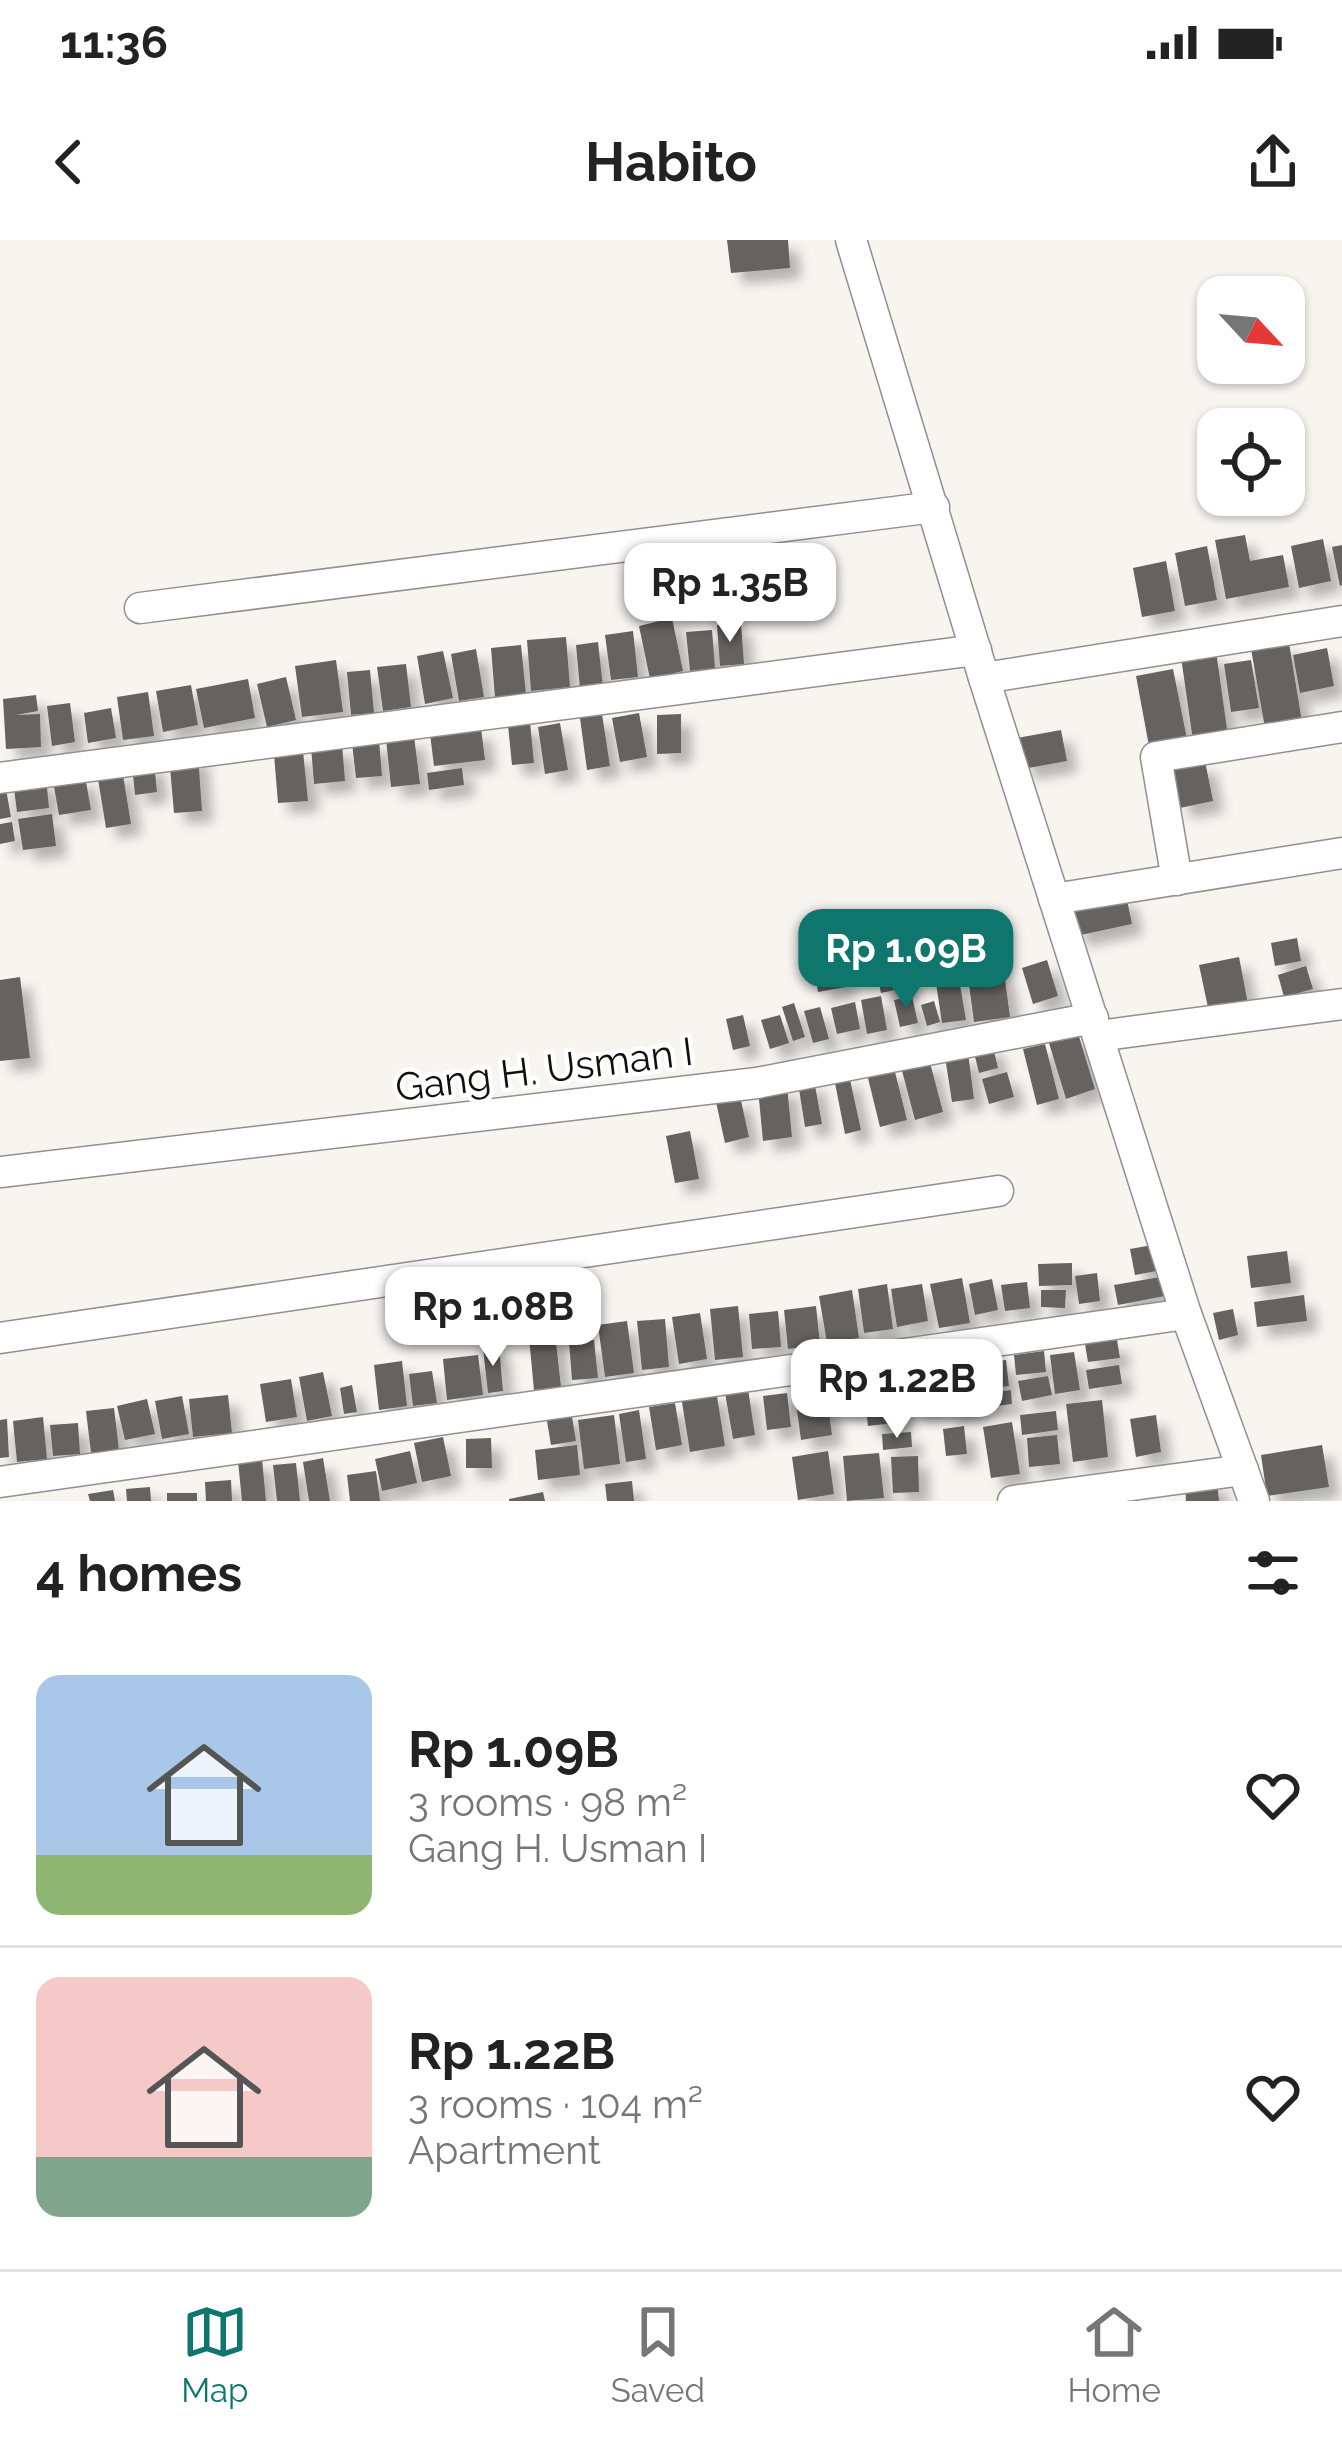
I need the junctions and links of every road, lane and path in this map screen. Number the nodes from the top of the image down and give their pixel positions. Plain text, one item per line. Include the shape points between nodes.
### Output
1 (850, 240) edge
2 (934, 507) junction
3 (140, 608) dead end
4 (1342, 621) edge
5 (980, 664) junction
6 (1342, 727) edge
7 (0, 778) edge
8 (1342, 853) edge
9 (1177, 880) junction
10 (1054, 899) junction
11 (1342, 1004) edge
12 (1095, 1027) junction
13 (0, 1172) edge
14 (998, 1191) dead end
15 (1186, 1314) junction
16 (0, 1338) edge
17 (1244, 1470) junction
18 (0, 1483) edge
19 (1013, 1501) edge
20 (1254, 1501) edge

1 - 2 street
2 - 3 street
2 - 5 street
4 - 5 street
5 - 7 street
5 - 10 street
6 - 9 street via 1156,757
8 - 9 street
9 - 10 street
10 - 12 street
11 - 12 street, Gang H. Usman I
12 - 13 street, Gang H. Usman I via 758,1083
12 - 15 street
14 - 16 street
15 - 17 street
15 - 18 street
17 - 19 street
17 - 20 street

